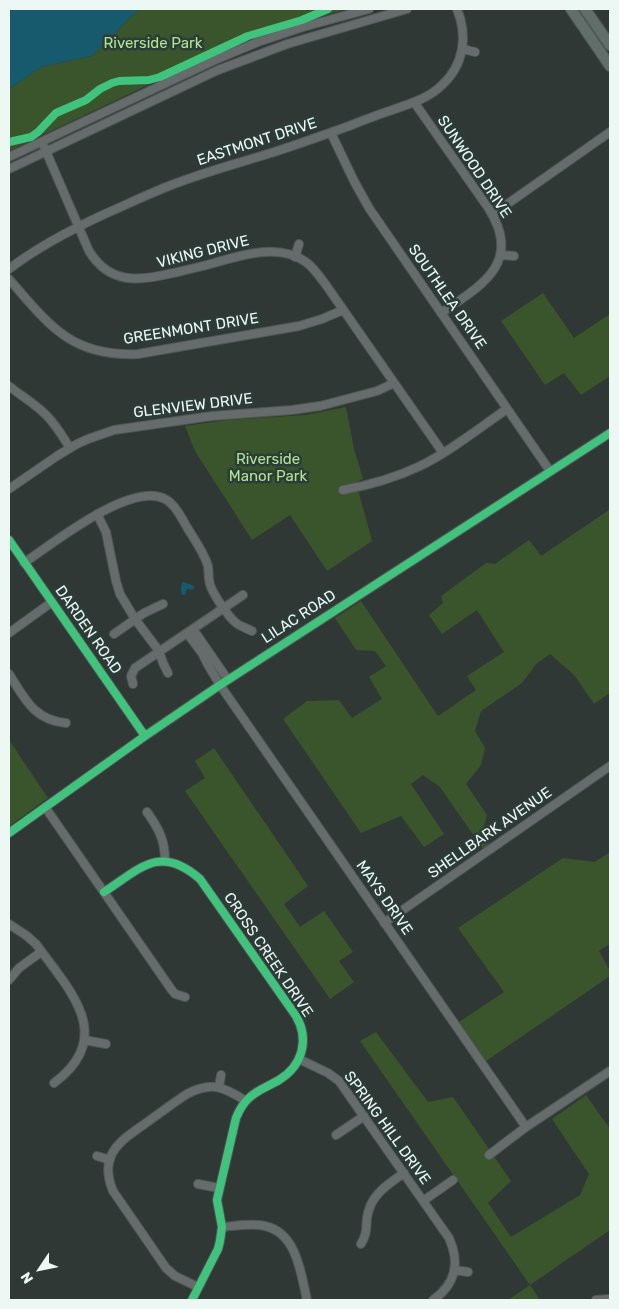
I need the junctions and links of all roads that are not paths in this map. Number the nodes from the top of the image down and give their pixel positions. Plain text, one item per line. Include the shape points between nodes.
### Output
1 (369, 9) edge
2 (407, 9) edge
3 (457, 9) edge
4 (571, 9) edge
5 (585, 9) edge
6 (610, 45) edge
7 (463, 49) junction
8 (475, 52) dead end
9 (610, 66) edge
10 (414, 102) junction
11 (331, 132) junction
12 (610, 132) edge
13 (42, 142) junction
14 (46, 152) junction
15 (9, 157) edge
16 (9, 169) edge
17 (492, 214) junction
18 (78, 226) junction
19 (300, 244) dead end
20 (500, 254) junction
21 (514, 256) dead end
22 (295, 257) junction
23 (9, 270) edge
24 (9, 279) edge
25 (343, 310) junction
26 (441, 313) junction
27 (394, 383) junction
28 (9, 386) edge
29 (507, 409) junction
30 (610, 433) edge
31 (70, 448) junction
32 (443, 452) junction
33 (550, 471) junction
34 (9, 489) edge
35 (343, 490) dead end
36 (97, 514) junction
37 (9, 540) edge
38 (24, 563) junction
39 (244, 595) dead end
40 (52, 602) junction
41 (163, 604) dead end
42 (224, 608) junction
43 (135, 619) junction
44 (190, 631) junction
45 (252, 631) dead end
46 (9, 632) edge
47 (114, 634) dead end
48 (158, 652) junction
49 (168, 673) dead end
50 (9, 674) edge
51 (228, 680) junction
52 (133, 684) dead end
53 (220, 685) junction
54 (66, 723) dead end
55 (144, 736) junction
56 (610, 766) edge
57 (45, 807) junction
58 (147, 812) dead end
59 (9, 833) edge
60 (165, 861) junction
61 (104, 892) junction
62 (384, 923) junction
63 (9, 924) edge
64 (41, 952) junction
65 (9, 980) edge
66 (185, 997) dead end
67 (84, 1040) junction
68 (106, 1044) dead end
69 (299, 1059) junction
70 (610, 1071) edge
71 (220, 1075) dead end
72 (54, 1083) dead end
73 (218, 1087) junction
74 (246, 1101) junction
75 (364, 1116) junction
76 (526, 1127) junction
77 (336, 1135) dead end
78 (489, 1155) dead end
79 (98, 1156) dead end
80 (110, 1160) junction
81 (404, 1174) junction
82 (453, 1180) dead end
83 (198, 1184) dead end
84 (219, 1188) junction
85 (423, 1201) junction
86 (222, 1227) junction
87 (361, 1244) dead end
88 (454, 1270) junction
89 (468, 1272) dead end
90 (198, 1288) junction
91 (610, 1299) edge
92 (192, 1300) edge
93 (307, 1300) edge
94 (433, 1300) edge
95 (596, 1300) edge

1 - 13 street via 303,27 215,60
2 - 14 street via 287,44 218,70
3 - 7 street, EASTMONT DRIVE via 463,27
4 - 9 main road
5 - 6 main road
7 - 8 street
7 - 10 street, EASTMONT DRIVE via 456,69 442,86
10 - 11 street, EASTMONT DRIVE
10 - 17 street, SUNWOOD DRIVE
11 - 18 street, EASTMONT DRIVE via 170,185
11 - 26 street, SOUTHLEA DRIVE via 369,208
12 - 17 street
13 - 14 street, VIKING DRIVE
13 - 15 street
14 - 16 street
14 - 18 street, VIKING DRIVE
17 - 20 street, SUNWOOD DRIVE via 499,227
18 - 22 street, VIKING DRIVE via 98,263 113,275 128,279 151,278 256,252
18 - 23 street, EASTMONT DRIVE via 40,247
19 - 22 street
20 - 21 street
20 - 26 street, SUNWOOD DRIVE via 487,280
22 - 25 street, VIKING DRIVE via 317,273
24 - 25 street, GREENMONT DRIVE via 48,324 62,335 86,348 112,354 138,354 299,326
25 - 27 street, VIKING DRIVE
26 - 29 street, SOUTHLEA DRIVE
27 - 31 street, GLENVIEW DRIVE via 320,406 212,416 114,430
27 - 32 street, VIKING DRIVE
28 - 31 street via 45,414
29 - 32 street
29 - 33 street, SOUTHLEA DRIVE
30 - 33 street, LILAC ROAD
31 - 34 street, GLENVIEW DRIVE
32 - 35 street via 392,478
33 - 51 street, LILAC ROAD
36 - 38 street
36 - 42 street via 141,497 154,496 169,501 202,552 210,585
36 - 43 street via 106,532 120,594
37 - 38 street, DARDEN ROAD
38 - 40 street, DARDEN ROAD
39 - 42 street
40 - 46 street
40 - 55 street, DARDEN ROAD
41 - 43 street
42 - 44 street
42 - 45 street via 235,624
43 - 47 street
43 - 48 street
44 - 48 street
44 - 51 street
44 - 53 street, MAYS DRIVE
48 - 49 street
48 - 52 street via 135,668 131,676
50 - 54 street via 36,712 48,720
51 - 53 street, LILAC ROAD
53 - 55 street, LILAC ROAD
53 - 62 street, MAYS DRIVE
55 - 57 street, LILAC ROAD
56 - 62 street, SHELLBARK AVENUE
57 - 59 street, LILAC ROAD
57 - 61 street
58 - 60 street via 162,838
60 - 61 street via 143,867
60 - 69 street, CROSS CREEK DRIVE via 179,864 200,879 296,1016 303,1035
61 - 66 street via 171,989
62 - 76 street, MAYS DRIVE
63 - 64 street via 28,936
64 - 65 street
64 - 67 street via 80,1008
67 - 68 street
67 - 72 street via 72,1068
69 - 74 street via 288,1074
69 - 75 street, SPRING HILL DRIVE via 334,1077
70 - 76 street
71 - 73 street
73 - 74 street
73 - 80 street via 202,1087 187,1094 120,1141
74 - 84 street via 236,1118
75 - 77 street
75 - 81 street, SPRING HILL DRIVE
76 - 78 street
79 - 80 street
80 - 90 street via 108,1170 113,1191 162,1264 175,1276
81 - 85 street, SPRING HILL DRIVE
81 - 87 street via 381,1190 372,1201
82 - 85 street
83 - 84 street
84 - 86 street via 216,1200
85 - 88 street, SPRING HILL DRIVE via 449,1238
86 - 90 street via 218,1249
86 - 93 street via 260,1226 281,1234 296,1258
88 - 89 street
88 - 94 street via 448,1285
90 - 92 street
91 - 95 street

